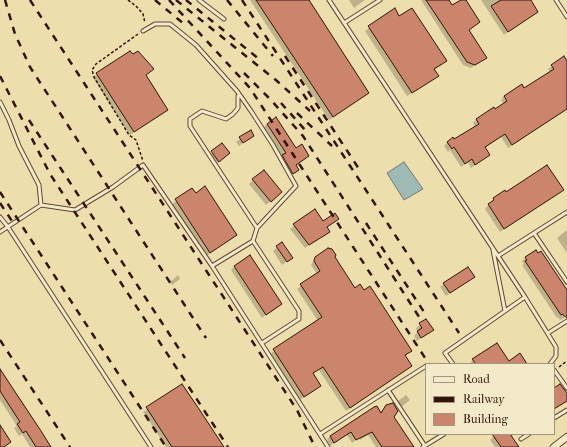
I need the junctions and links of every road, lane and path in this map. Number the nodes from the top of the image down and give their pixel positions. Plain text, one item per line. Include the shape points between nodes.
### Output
1 (128, 0) edge
2 (200, 0) edge
3 (329, 0) edge
4 (380, 0) edge
5 (556, 0) edge
6 (567, 8) edge
7 (563, 11) junction
8 (567, 17) edge
9 (224, 19) dead end
10 (344, 23) junction
11 (143, 30) junction
12 (237, 92) junction
13 (0, 102) edge
14 (143, 165) junction
15 (41, 205) junction
16 (567, 212) edge
17 (0, 218) edge
18 (8, 226) junction
19 (257, 228) junction
20 (0, 232) edge
21 (534, 233) junction
22 (253, 241) junction
23 (492, 248) junction
24 (498, 256) junction
25 (212, 266) junction
26 (567, 282) edge
27 (525, 297) junction
28 (505, 311) junction
29 (567, 321) edge
30 (548, 333) junction
31 (262, 343) junction
32 (567, 361) edge
33 (452, 363) edge
34 (551, 363) edge
35 (425, 367) edge
36 (555, 369) edge
37 (555, 371) edge
38 (567, 388) edge
39 (388, 390) junction
40 (567, 410) edge
41 (555, 417) edge
42 (320, 434) junction
43 (442, 435) edge
44 (527, 435) edge
45 (567, 436) edge
46 (521, 439) dead end
47 (424, 446) edge
48 (152, 447) edge
49 (328, 447) edge
50 (554, 447) edge

1 - 11 path via 143,14 146,22
2 - 9 lane
3 - 10 lane
4 - 10 lane
5 - 7 lane
6 - 7 lane
7 - 8 lane
10 - 23 lane
11 - 12 lane via 155,24 170,24 196,46
11 - 14 path via 96,64 92,70 129,135 136,140
12 - 19 lane via 273,145 296,186
12 - 19 lane via 238,108 233,114 226,118 202,111 190,119 190,126
13 - 15 lane via 39,185
14 - 15 lane via 75,210
14 - 25 lane
15 - 18 lane
16 - 21 lane
17 - 18 lane
18 - 20 lane
18 - 48 lane
19 - 22 lane
21 - 24 lane
21 - 26 lane
22 - 25 lane
22 - 31 lane via 299,311 299,319
23 - 24 lane
23 - 28 lane
24 - 27 lane
25 - 31 lane
27 - 28 lane
27 - 30 lane
28 - 33 lane via 445,353
29 - 30 lane
30 - 34 lane via 557,351
31 - 42 lane
32 - 36 path
35 - 39 lane
37 - 38 lane
39 - 42 lane
39 - 47 lane
40 - 41 lane
42 - 49 lane
43 - 47 lane
44 - 46 lane
45 - 50 street

